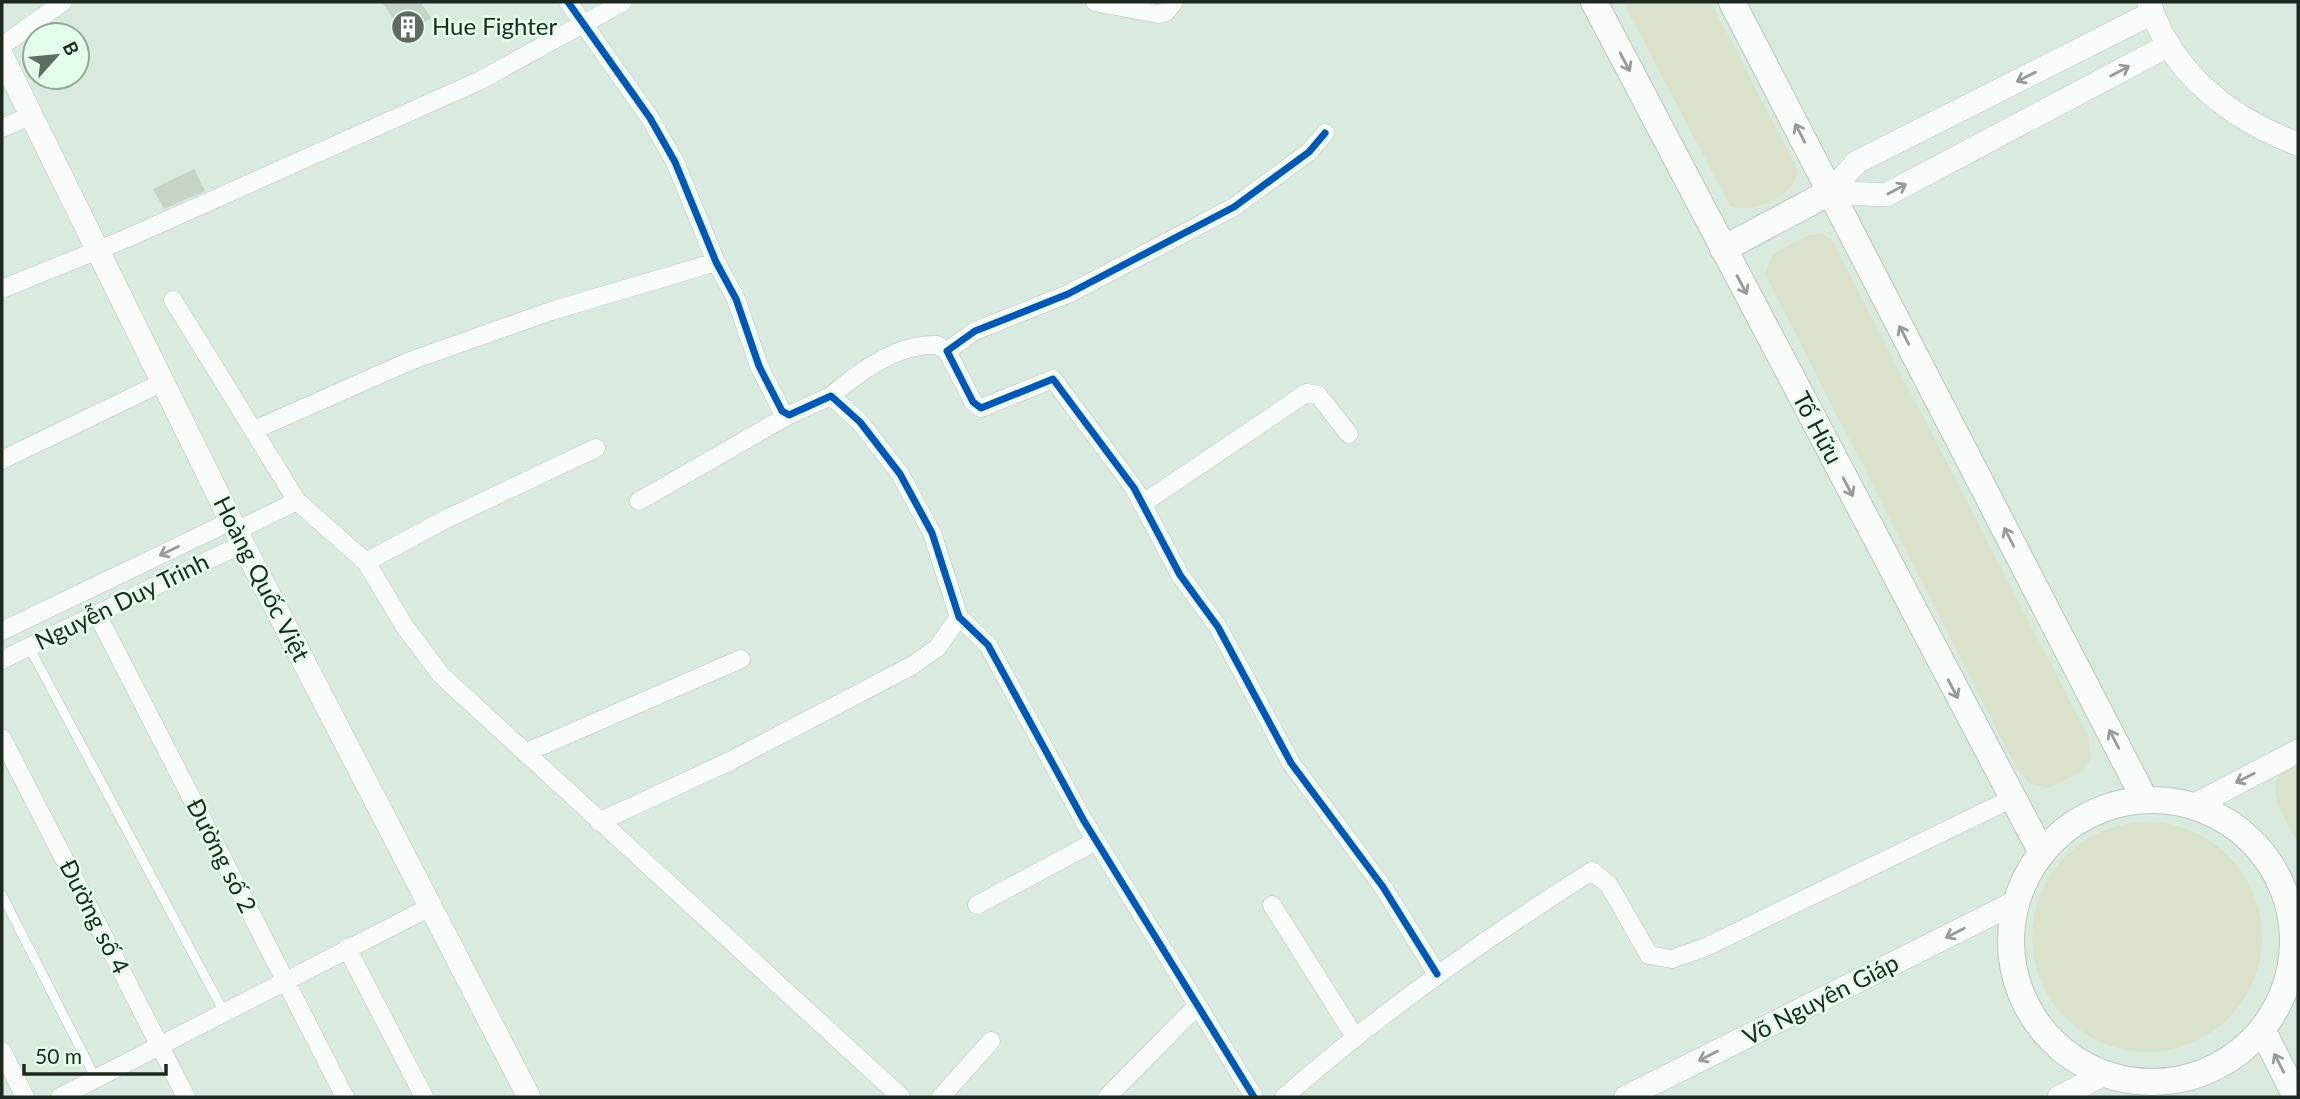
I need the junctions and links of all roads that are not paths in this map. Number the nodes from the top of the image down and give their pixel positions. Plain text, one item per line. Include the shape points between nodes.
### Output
1 (63, 2) edge
2 (568, 2) edge
3 (623, 2) edge
4 (1095, 2) edge
5 (1174, 2) edge
6 (1594, 2) edge
7 (1732, 2) edge
8 (2151, 7) edge
9 (583, 24) junction
10 (2169, 45) junction
11 (2, 46) edge
12 (2067, 56) junction
13 (2, 57) edge
14 (2085, 89) junction
15 (30, 116) junction
16 (1946, 117) junction
17 (2, 128) edge
18 (1325, 133) dead end
19 (2298, 144) edge
20 (1964, 153) junction
21 (1830, 192) junction
22 (1723, 248) junction
23 (94, 249) junction
24 (716, 262) junction
25 (2, 289) edge
26 (173, 300) dead end
27 (947, 351) junction
28 (163, 382) junction
29 (831, 396) junction
30 (789, 415) junction
31 (254, 430) junction
32 (1349, 434) dead end
33 (596, 448) dead end
34 (2, 460) edge
35 (297, 501) junction
36 (639, 501) dead end
37 (1142, 504) junction
38 (236, 532) junction
39 (366, 562) junction
40 (97, 614) junction
41 (959, 617) junction
42 (2, 631) edge
43 (29, 647) junction
44 (741, 659) dead end
45 (2, 660) edge
46 (2, 738) edge
47 (2298, 751) edge
48 (525, 752) junction
49 (2011, 799) junction
50 (2145, 800) junction
51 (2193, 806) junction
52 (599, 822) junction
53 (1096, 841) junction
54 (2042, 853) junction
55 (2, 895) edge
56 (2016, 902) junction
57 (977, 905) dead end
58 (1272, 905) dead end
59 (432, 906) junction
60 (347, 948) junction
61 (1437, 974) junction
62 (284, 980) junction
63 (2292, 983) edge
64 (1196, 1006) junction
65 (224, 1012) junction
66 (2262, 1029) junction
67 (1355, 1037) junction
68 (991, 1041) dead end
69 (160, 1046) junction
70 (2, 1051) edge
71 (2105, 1074) junction
72 (96, 1079) junction
73 (2166, 1089) edge
74 (25, 1097) edge
75 (60, 1097) edge
76 (186, 1097) edge
77 (345, 1097) edge
78 (424, 1097) edge
79 (529, 1097) edge
80 (901, 1097) edge
81 (940, 1097) edge
82 (1107, 1097) edge
83 (1254, 1097) edge
84 (1284, 1097) edge
85 (1626, 1097) edge
86 (2059, 1097) edge
87 (2296, 1097) edge

1 - 11 street
2 - 9 street
3 - 9 street
4 - 5 street via 1158,14
6 -> 22 main road, Tố Hữu
21 -> 7 main road
8 - 10 street
8 - 12 street
9 - 23 street via 479,81
9 - 24 street via 650,118 675,162
14 -> 10 street
10 - 19 street via 2194,79 2226,108 2262,130
12 - 14 street
12 -> 16 street
13 - 15 street, Hoàng Quốc Việt
14 - 20 street
15 - 17 street
15 - 23 street, Hoàng Quốc Việt
16 - 20 street
16 - 21 street via 1857,162
18 - 27 street via 1308,152 1234,207 1068,294 975,331
21 -> 20 street via 1886,195
21 - 22 main road
50 -> 21 main road
22 -> 49 main road, Tố Hữu
23 - 25 street
23 - 28 street, Hoàng Quốc Việt
24 - 30 street via 736,299 764,377 782,411
24 - 31 street via 563,307 410,361
26 - 31 street
27 - 29 street via 937,345 909,349 866,369
27 - 37 street via 973,402 981,408 1053,379
28 - 34 street
28 - 38 street, Hoàng Quốc Việt
29 - 30 street
29 - 41 street via 860,422 900,474 932,533
30 - 36 street
31 - 35 street
32 - 37 street via 1318,395 1306,393
33 - 39 street
35 - 38 street
35 - 39 street
37 - 61 street via 1180,575 1218,627 1291,764 1383,887
38 - 40 street, Nguyễn Duy Trinh
38 -> 42 street, Nguyễn Duy Trinh
38 - 59 street, Hoàng Quốc Việt
39 - 48 street via 441,675
40 - 43 street, Nguyễn Duy Trinh
40 - 62 street, Đường số 2
41 - 52 street via 937,648 913,665 732,760
41 - 53 street via 988,645
43 - 45 street, Nguyễn Duy Trinh
43 - 65 lane
44 - 48 street
46 - 69 street, Đường số 4
47 -> 51 street
48 - 52 street
49 - 54 main road, Tố Hữu
49 - 61 street via 1706,947 1672,959 1648,955 1609,885 1592,871
50 - 51 main road
50 - 54 main road via 2088,815 2058,835
51 - 63 main road via 2242,832 2277,877 2292,931
52 - 80 street
53 - 57 street
53 - 64 street
54 - 56 main road
55 - 72 lane
56 - 71 main road via 2012,955 2028,1006 2060,1047
56 -> 85 street, Võ Nguyên Giáp
58 - 67 street
59 - 60 street
59 - 79 street, Hoàng Quốc Việt
60 - 62 street
60 - 78 street
61 - 67 street
62 - 65 street
62 - 77 street, Đường số 2
63 - 66 main road
64 - 82 street
64 - 83 street
65 - 69 street
66 - 73 main road via 2217,1066
87 -> 66 main road
67 - 84 street
68 - 81 street
69 - 72 street
69 - 76 street, Đường số 4
70 - 74 street
71 - 73 main road
71 - 86 street
72 - 75 street

